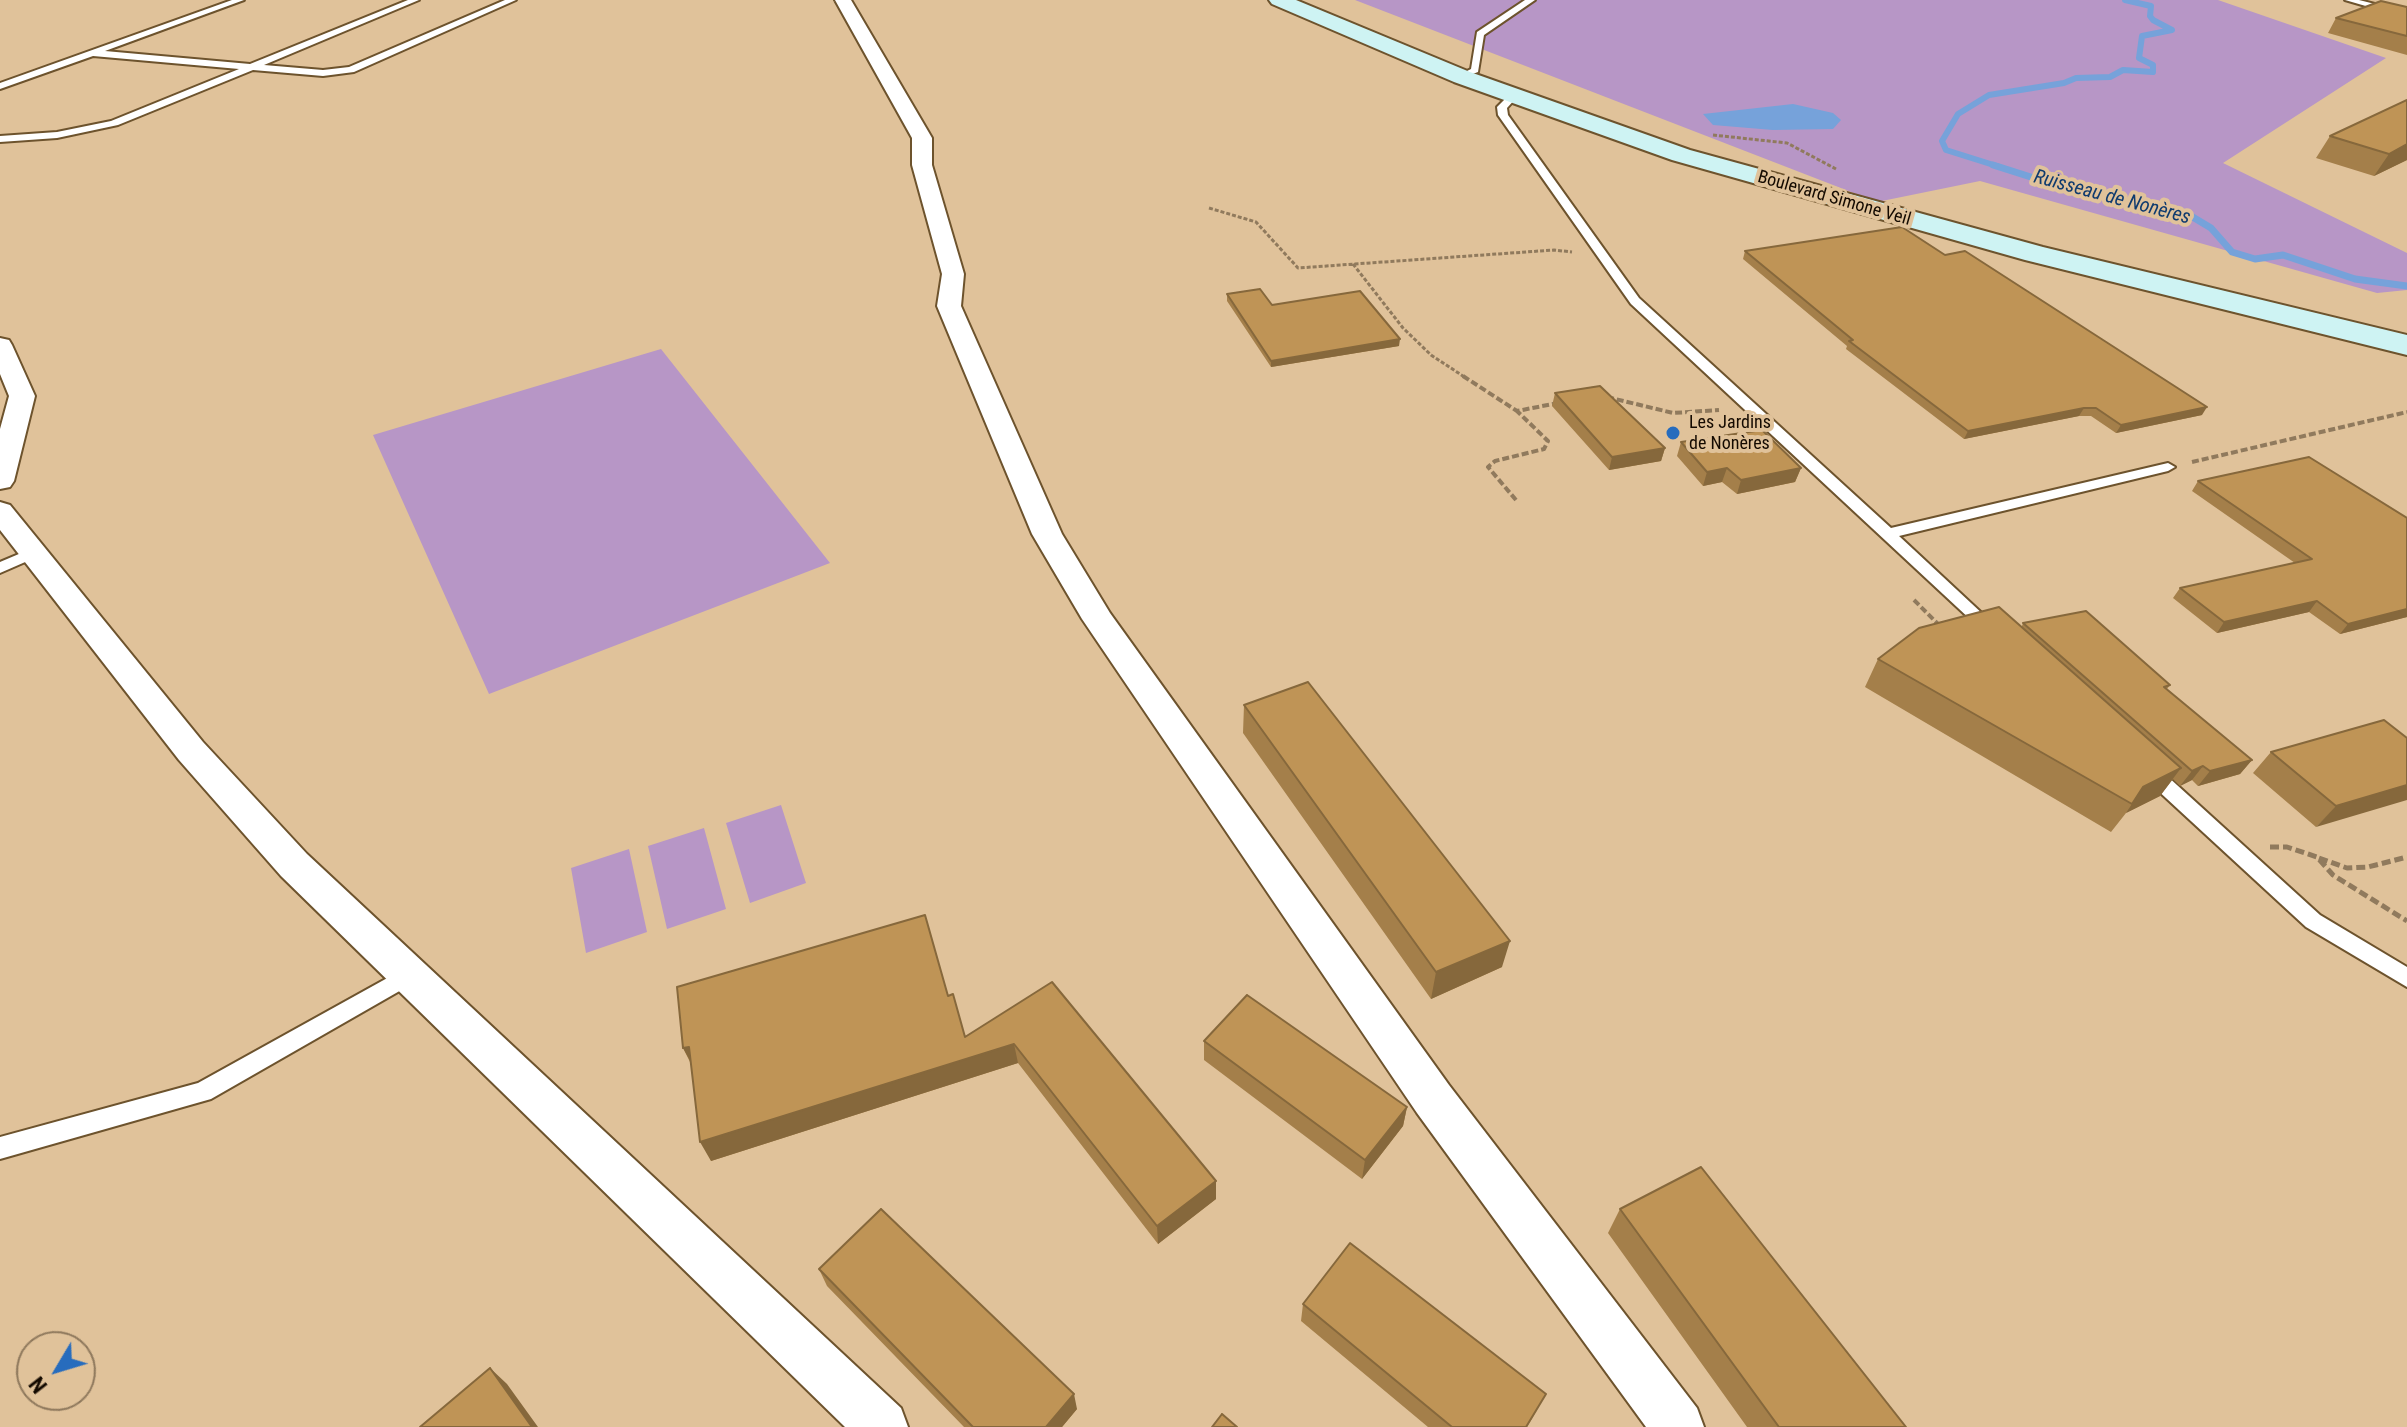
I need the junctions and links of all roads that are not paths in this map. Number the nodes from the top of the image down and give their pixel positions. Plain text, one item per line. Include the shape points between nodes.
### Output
1 (240, 0) edge
2 (415, 0) edge
3 (512, 0) edge
4 (843, 0) edge
5 (1279, 0) edge
6 (1531, 0) edge
7 (2349, 0) edge
8 (2407, 15) edge
9 (91, 53) junction
10 (251, 67) junction
11 (1462, 77) junction
12 (0, 86) edge
13 (1512, 97) junction
14 (0, 139) edge
15 (0, 345) edge
16 (2407, 345) edge
17 (2168, 467) road end
18 (0, 481) edge
19 (0, 511) edge
20 (1886, 534) junction
21 (17, 560) edge
22 (1999, 636) edge
23 (2137, 761) edge
24 (409, 975) junction
25 (2407, 978) edge
26 (0, 1148) edge
27 (882, 1427) edge
28 (1678, 1427) edge

1 - 9 lane
2 - 10 lane
3 - 10 lane via 351,70
4 - 28 street via 922,138 922,165 953,274 949,306 1047,534 1098,619 1433,1099
5 - 11 main road, Boulevard Simone Veil
6 - 11 lane via 1480,34 1475,70
7 - 8 lane
9 - 10 lane
9 - 12 lane
10 - 14 lane via 114,123
11 - 13 main road, Boulevard Simone Veil
13 - 16 main road, Boulevard Simone Veil via 1681,155 1882,214
13 - 20 lane via 1502,107 1503,115 1635,301
15 - 18 street via 22,396
17 - 20 lane
19 - 21 street
20 - 22 lane
21 - 24 street via 294,865
23 - 25 lane via 2313,921
24 - 26 lane via 203,1092
24 - 27 street

